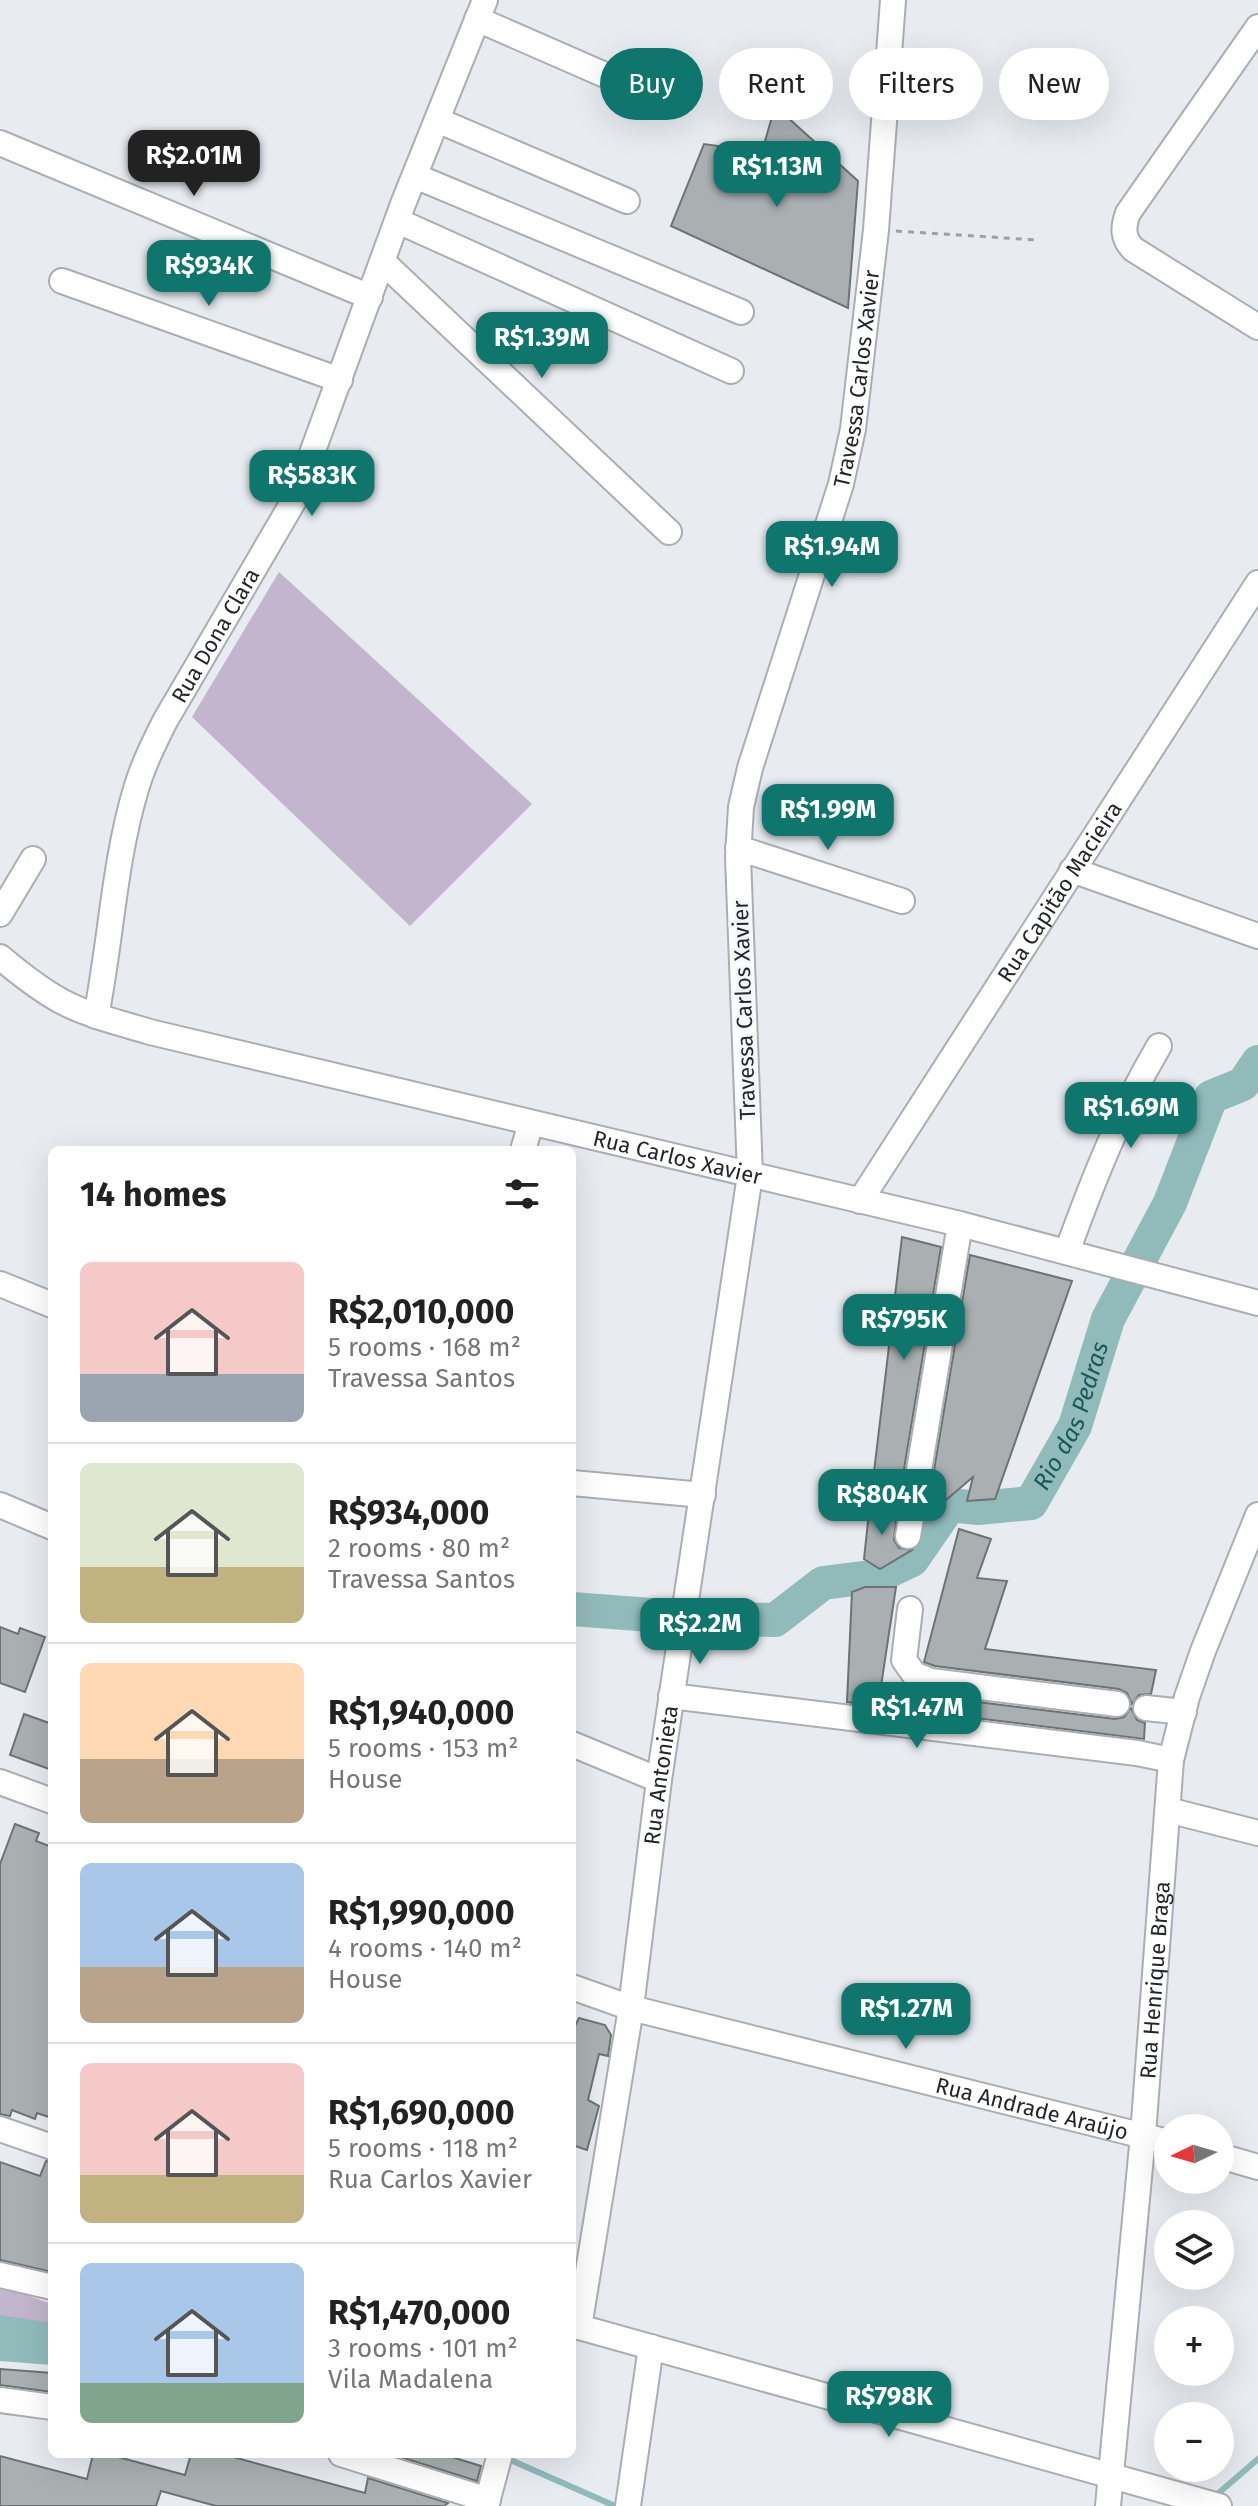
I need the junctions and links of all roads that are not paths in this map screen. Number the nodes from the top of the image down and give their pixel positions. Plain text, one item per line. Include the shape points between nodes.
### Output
1 (893, 0) edge
2 (481, 9) edge
3 (1258, 27) edge
4 (600, 69) edge
5 (437, 120) junction
6 (0, 143) edge
7 (415, 176) junction
8 (627, 201) dead end
9 (398, 221) junction
10 (383, 262) junction
11 (62, 281) dead end
12 (370, 297) junction
13 (741, 312) dead end
14 (1258, 327) edge
15 (731, 371) dead end
16 (340, 380) junction
17 (669, 532) dead end
18 (1256, 590) edge
19 (738, 848) junction
20 (33, 859) dead end
21 (1072, 870) junction
22 (902, 901) dead end
23 (0, 914) edge
24 (1258, 936) edge
25 (2, 963) edge
26 (96, 1016) junction
27 (1159, 1046) dead end
28 (531, 1123) junction
29 (524, 1146) edge
30 (750, 1175) junction
31 (860, 1201) junction
32 (960, 1224) junction
33 (1067, 1252) junction
34 (0, 1284) edge
35 (48, 1303) edge
36 (1258, 1303) edge
37 (576, 1483) edge
38 (703, 1495) junction
39 (0, 1505) edge
40 (1257, 1520) edge
41 (48, 1525) edge
42 (908, 1536) dead end
43 (910, 1609) dead end
44 (671, 1696) junction
45 (1117, 1704) dead end
46 (1146, 1708) dead end
47 (1184, 1712) junction
48 (576, 1746) edge
49 (1171, 1760) junction
50 (659, 1780) junction
51 (0, 1782) edge
52 (48, 1800) edge
53 (1168, 1810) junction
54 (1258, 1833) edge
55 (576, 1988) edge
56 (631, 2008) junction
57 (0, 2129) edge
58 (1143, 2135) junction
59 (1154, 2138) edge
60 (48, 2146) edge
61 (1234, 2160) edge
62 (1258, 2167) edge
63 (0, 2275) edge
64 (48, 2286) edge
65 (576, 2320) edge
66 (576, 2326) edge
67 (651, 2347) junction
68 (0, 2400) edge
69 (48, 2406) edge
70 (355, 2458) edge
71 (499, 2458) edge
72 (1112, 2476) junction
73 (489, 2496) edge
74 (628, 2506) edge
75 (1108, 2506) edge
76 (1219, 2506) edge

1 - 19 street, Travessa Carlos Xavier via 876,230 853,429 841,484 750,768
2 - 4 street
2 - 5 street, Rua Dona Clara
3 - 14 street via 1128,213 1124,231 1133,249
5 - 7 street, Rua Dona Clara
5 - 8 street
6 - 12 street
7 - 9 street, Rua Dona Clara
7 - 13 street
9 - 10 street, Rua Dona Clara
9 - 15 street
10 - 12 street, Rua Dona Clara
10 - 17 street
11 - 16 street
12 - 16 street, Rua Dona Clara
16 - 26 street, Rua Dona Clara via 284,521 147,757 123,842
18 - 21 street, Rua Capitão Macieira
19 - 22 street
19 - 30 street, Travessa Carlos Xavier
20 - 23 street
21 - 24 street
21 - 31 street, Rua Capitão Macieira
25 - 26 street, Rua Carlos Xavier via 62,1002
26 - 28 street, Rua Carlos Xavier
27 - 33 street via 1107,1145
28 - 29 street
28 - 30 street, Rua Carlos Xavier
30 - 31 street, Rua Carlos Xavier
30 - 38 street, Rua Antonieta
31 - 32 street, Rua Carlos Xavier
32 - 33 street, Rua Carlos Xavier
32 - 42 street
33 - 36 street, Rua Carlos Xavier
34 - 35 street
37 - 38 street
38 - 44 street, Rua Antonieta
39 - 41 street
40 - 47 street, Rua Henrique Braga
43 - 45 street via 904,1660 914,1674 931,1681
44 - 49 street
44 - 50 street, Rua Antonieta
46 - 47 street
47 - 49 street, Rua Henrique Braga
48 - 50 street
49 - 53 street, Rua Henrique Braga
50 - 56 street, Rua Antonieta
51 - 52 street
53 - 54 street
53 - 58 street, Rua Henrique Braga
55 - 56 street, Rua Andrade Araújo
56 - 58 street, Rua Andrade Araújo
56 - 65 street, Rua Antonieta
57 - 60 street
58 - 59 street, Rua Andrade Araújo
58 - 72 street, Rua Henrique Braga
61 - 62 street
63 - 64 street
66 - 67 street
67 - 72 street
67 - 74 street
68 - 69 street
70 - 73 street
71 - 73 street
72 - 75 street, Rua Henrique Braga
72 - 76 street

